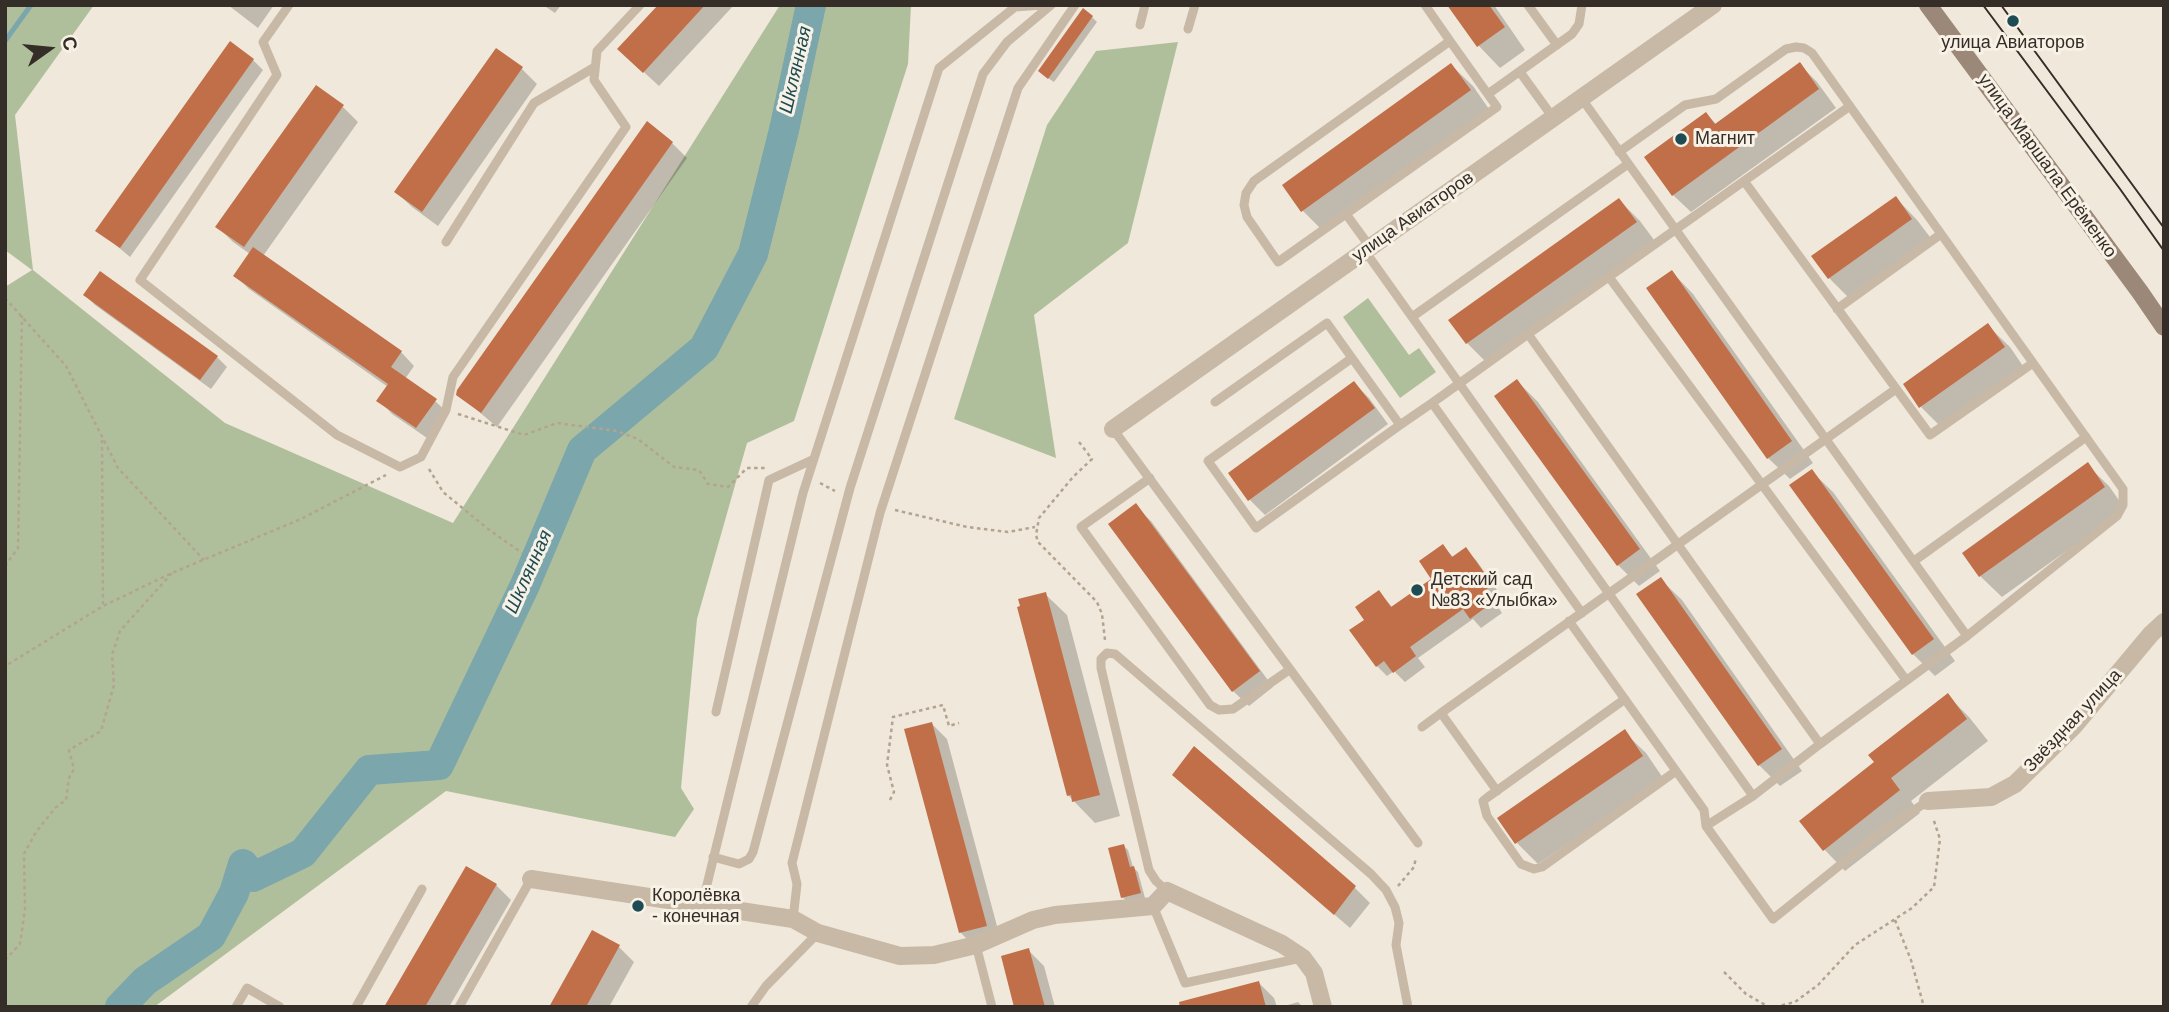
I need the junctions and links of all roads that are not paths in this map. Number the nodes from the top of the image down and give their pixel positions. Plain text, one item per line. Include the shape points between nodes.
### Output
1 (289, 5) edge
2 (640, 5) edge
3 (1043, 5) edge
4 (1051, 5) edge
5 (1075, 5) edge
6 (1145, 5) edge
7 (1195, 5) edge
8 (1424, 5) edge
9 (1528, 5) edge
10 (1582, 5) edge
11 (1713, 5) edge
12 (1928, 5) edge
13 (1140, 25) dead end
14 (1188, 29) dead end
15 (1451, 41) junction
16 (1557, 45) junction
17 (596, 67) junction
18 (1520, 72) junction
19 (1488, 94) junction
20 (1582, 99) junction
21 (1850, 106) junction
22 (1554, 119) junction
23 (1619, 152) junction
24 (1628, 164) junction
25 (1744, 181) junction
26 (1346, 214) junction
27 (1676, 230) junction
28 (1941, 234) junction
29 (446, 242) dead end
30 (1368, 249) junction
31 (1609, 277) junction
32 (1837, 309) junction
33 (1412, 317) junction
34 (2164, 327) edge
35 (1528, 334) junction
36 (1352, 358) junction
37 (2033, 363) junction
38 (1460, 383) junction
39 (1896, 389) junction
40 (1215, 402) dead end
41 (1432, 403) junction
42 (1400, 425) junction
43 (1113, 429) joint
44 (2086, 437) junction
45 (1826, 438) junction
46 (814, 459) junction
47 (1150, 478) junction
48 (1762, 484) junction
49 (1678, 545) junction
50 (1914, 561) junction
51 (1609, 593) junction
52 (1582, 613) junction
53 (1569, 621) junction
54 (2164, 622) edge
55 (1967, 636) junction
56 (1289, 670) junction
57 (1906, 680) junction
58 (1625, 699) junction
59 (716, 712) dead end
60 (1441, 713) junction
61 (1422, 727) dead end
62 (1820, 744) junction
63 (1676, 771) junction
64 (1497, 791) junction
65 (1753, 796) junction
66 (1927, 801) joint
67 (1706, 826) junction
68 (1418, 843) road end
69 (713, 857) junction
70 (531, 879) joint
71 (422, 889) dead end
72 (1167, 891) junction
73 (702, 905) junction
74 (1153, 906) junction
75 (793, 919) junction
76 (818, 933) junction
77 (976, 945) junction
78 (1303, 958) junction
79 (236, 1007) edge
80 (280, 1007) edge
81 (356, 1007) edge
82 (459, 1007) edge
83 (751, 1007) edge
84 (992, 1007) edge
85 (1323, 1007) edge
86 (1408, 1007) edge

1 - 17 lane via 263,42 277,75 140,279 337,435 400,467 421,457 446,410 453,377 626,127 594,80
2 - 17 lane via 597,51
3 - 46 lane via 1015,7 939,68
4 - 69 lane via 1007,42 982,74 848,498 753,852 739,864
5 - 75 lane via 1018,88 882,507 792,863 797,884
6 - 13 lane
7 - 14 lane
8 - 15 lane
9 - 16 lane
10 - 16 lane via 1580,24
11 - 20 street, улица Авиаторов
12 - 34 main road, улица Маршала Ерёменко
15 - 19 lane
15 - 26 lane via 1255,181 1246,192 1244,205 1247,217 1278,262
16 - 18 lane
17 - 29 lane via 534,103
18 - 19 lane
18 - 22 lane
19 - 26 lane via 1497,107
20 - 22 street, улица Авиаторов
20 - 23 lane
21 - 23 lane via 1812,53 1796,47 1716,99 1685,105
21 - 25 lane
21 - 28 lane
22 - 30 street, улица Авиаторов
23 - 24 lane
24 - 27 lane
24 - 33 lane
25 - 27 lane
25 - 32 lane
26 - 30 lane
27 - 31 lane
27 - 45 lane
28 - 32 lane
28 - 37 lane
30 - 33 lane
30 - 43 street, улица Авиаторов
31 - 35 lane
31 - 48 lane
32 - 39 lane
33 - 38 lane
35 - 38 lane
35 - 49 lane
36 - 40 lane via 1327,323
36 - 42 lane
36 - 42 lane via 1208,461 1224,484 1256,528
37 - 39 lane via 1930,435
37 - 44 lane
38 - 41 lane
38 - 51 lane
39 - 45 lane
41 - 42 lane
41 - 52 lane
43 - 47 lane
44 - 50 lane
44 - 55 lane via 2123,489 2117,516
45 - 48 lane
45 - 50 lane
46 - 59 lane via 769,480
46 - 69 lane
47 - 56 lane
47 - 56 lane via 1081,527 1210,705 1233,709
48 - 49 lane
48 - 57 lane
49 - 51 lane
49 - 62 lane
50 - 55 lane
51 - 52 lane
51 - 65 lane
52 - 53 lane
53 - 58 lane
53 - 60 lane
54 - 66 street, Звёздная улица via 2074,726 2015,784 1990,797
55 - 57 lane
56 - 68 lane
57 - 62 lane
58 - 63 lane
58 - 64 lane
60 - 61 lane
60 - 64 lane
62 - 65 lane
63 - 64 lane via 1534,869 1521,864 1487,816 1483,801
63 - 67 lane via 1704,810
65 - 67 lane
66 - 67 lane via 1773,919
69 - 73 lane
70 - 73 street
70 - 82 lane
71 - 81 lane
72 - 74 street
72 - 78 street
72 - 86 lane via 1149,870 1101,668 1107,653 1115,654 1386,890 1399,923 1396,945
73 - 75 street
74 - 77 street via 1055,915
74 - 78 lane via 1185,983
75 - 76 street
76 - 77 street via 900,956 934,955
76 - 83 lane
77 - 84 lane
78 - 85 street via 1314,973
79 - 80 lane via 247,988

